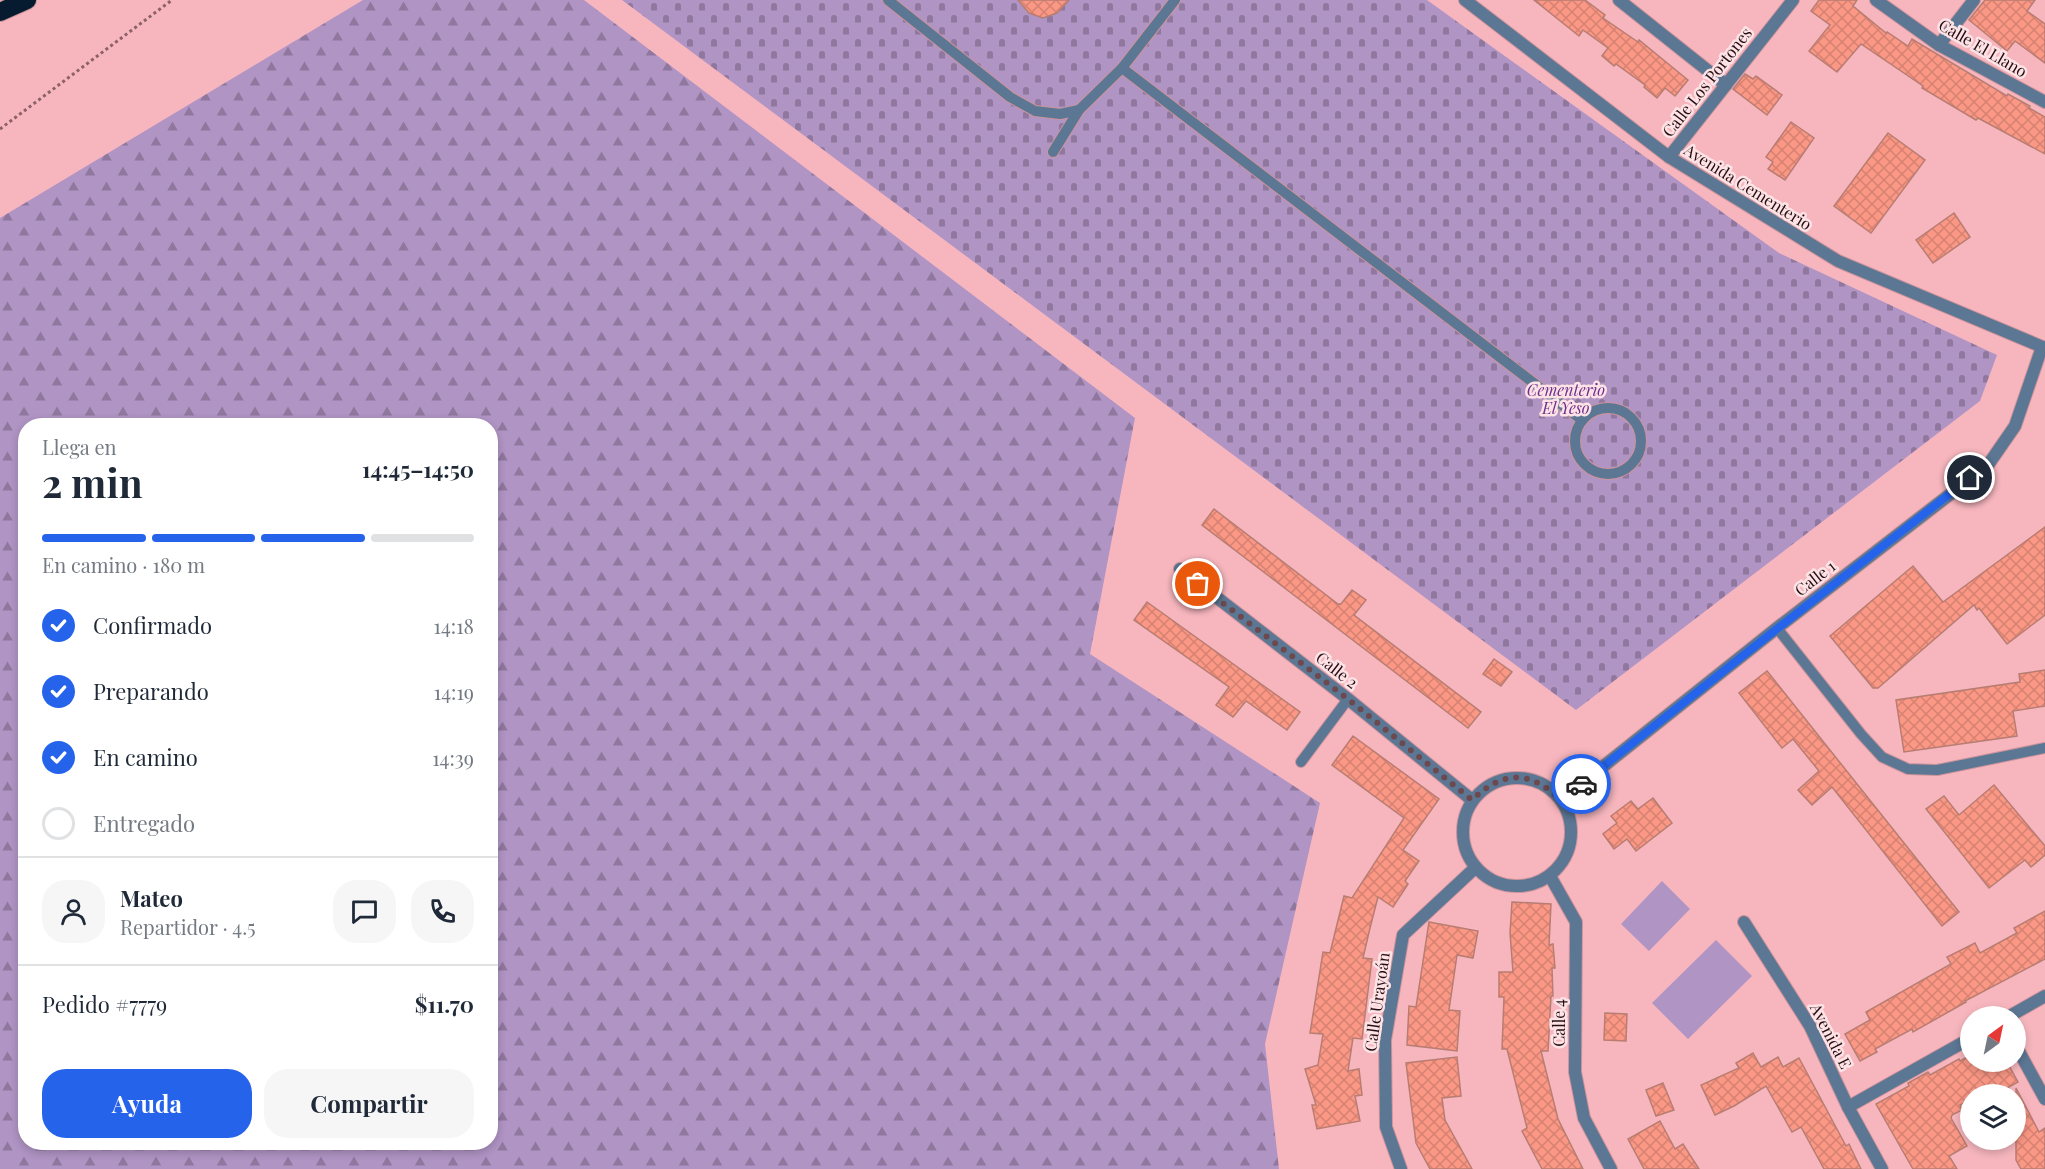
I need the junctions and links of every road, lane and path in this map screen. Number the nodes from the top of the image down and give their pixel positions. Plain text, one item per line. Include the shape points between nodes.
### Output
1 (27, 0) edge
2 (172, 0) edge
3 (888, 0) edge
4 (1175, 0) edge
5 (1465, 0) edge
6 (1619, 0) edge
7 (1793, 0) edge
8 (1876, 0) edge
9 (1974, 0) edge
10 (0, 12) edge
11 (1939, 45) junction
12 (1122, 68) junction
13 (1726, 85) junction
14 (2045, 102) edge
15 (1078, 110) junction
16 (0, 129) edge
17 (1053, 152) dead end
18 (1669, 157) junction
19 (2044, 348) edge
20 (1582, 420) junction
21 (1180, 569) dead end
22 (1778, 628) junction
23 (1348, 699) junction
24 (2045, 748) edge
25 (1301, 762) dead end
26 (1472, 800) junction
27 (1561, 800) junction
28 (1475, 868) junction
29 (1550, 876) junction
30 (1744, 922) dead end
31 (2045, 996) edge
32 (2026, 1007) edge
33 (1960, 1044) edge
34 (2026, 1064) edge
35 (2045, 1099) edge
36 (1848, 1107) junction
37 (1401, 1169) edge
38 (1611, 1169) edge
39 (1882, 1169) edge

1 - 10 highway
2 - 16 path
3 - 15 lane via 1010,97 1035,111 1060,114
4 - 12 lane
5 - 18 street, Avenida Cementerio
6 - 13 street
7 - 13 street, Calle Los Portones
8 - 11 street, Calle El Llano
9 - 11 street
11 - 14 street, Calle El Llano
12 - 15 lane
12 - 20 lane
13 - 18 street, Calle Los Portones
15 - 17 lane
18 - 19 street, Avenida Cementerio via 1838,261
19 - 22 street, Calle 1 via 2014,426 1988,465
20 - 20 lane via 1601,408 1623,411 1633,418 1642,439 1628,468 1608,474 1588,468 1574,440
21 - 23 street, Calle 2
22 - 24 lane via 1882,757 1908,769 1937,770
22 - 27 street, Calle 1
23 - 25 lane
23 - 26 street, Calle 2
26 - 27 street via 1487,786 1506,778 1527,778 1546,786
26 - 28 street via 1464,816 1462,835
27 - 29 street via 1572,826 1568,854
28 - 29 street via 1491,881 1511,887 1532,885
28 - 37 street, Calle Urayoán via 1403,935 1385,1040 1386,1127
29 - 38 street, Calle 4 via 1576,922 1575,1072 1584,1118
30 - 36 street, Avenida E via 1810,1026
31 - 32 street
33 - 36 street
34 - 35 street
36 - 39 street, Avenida E

